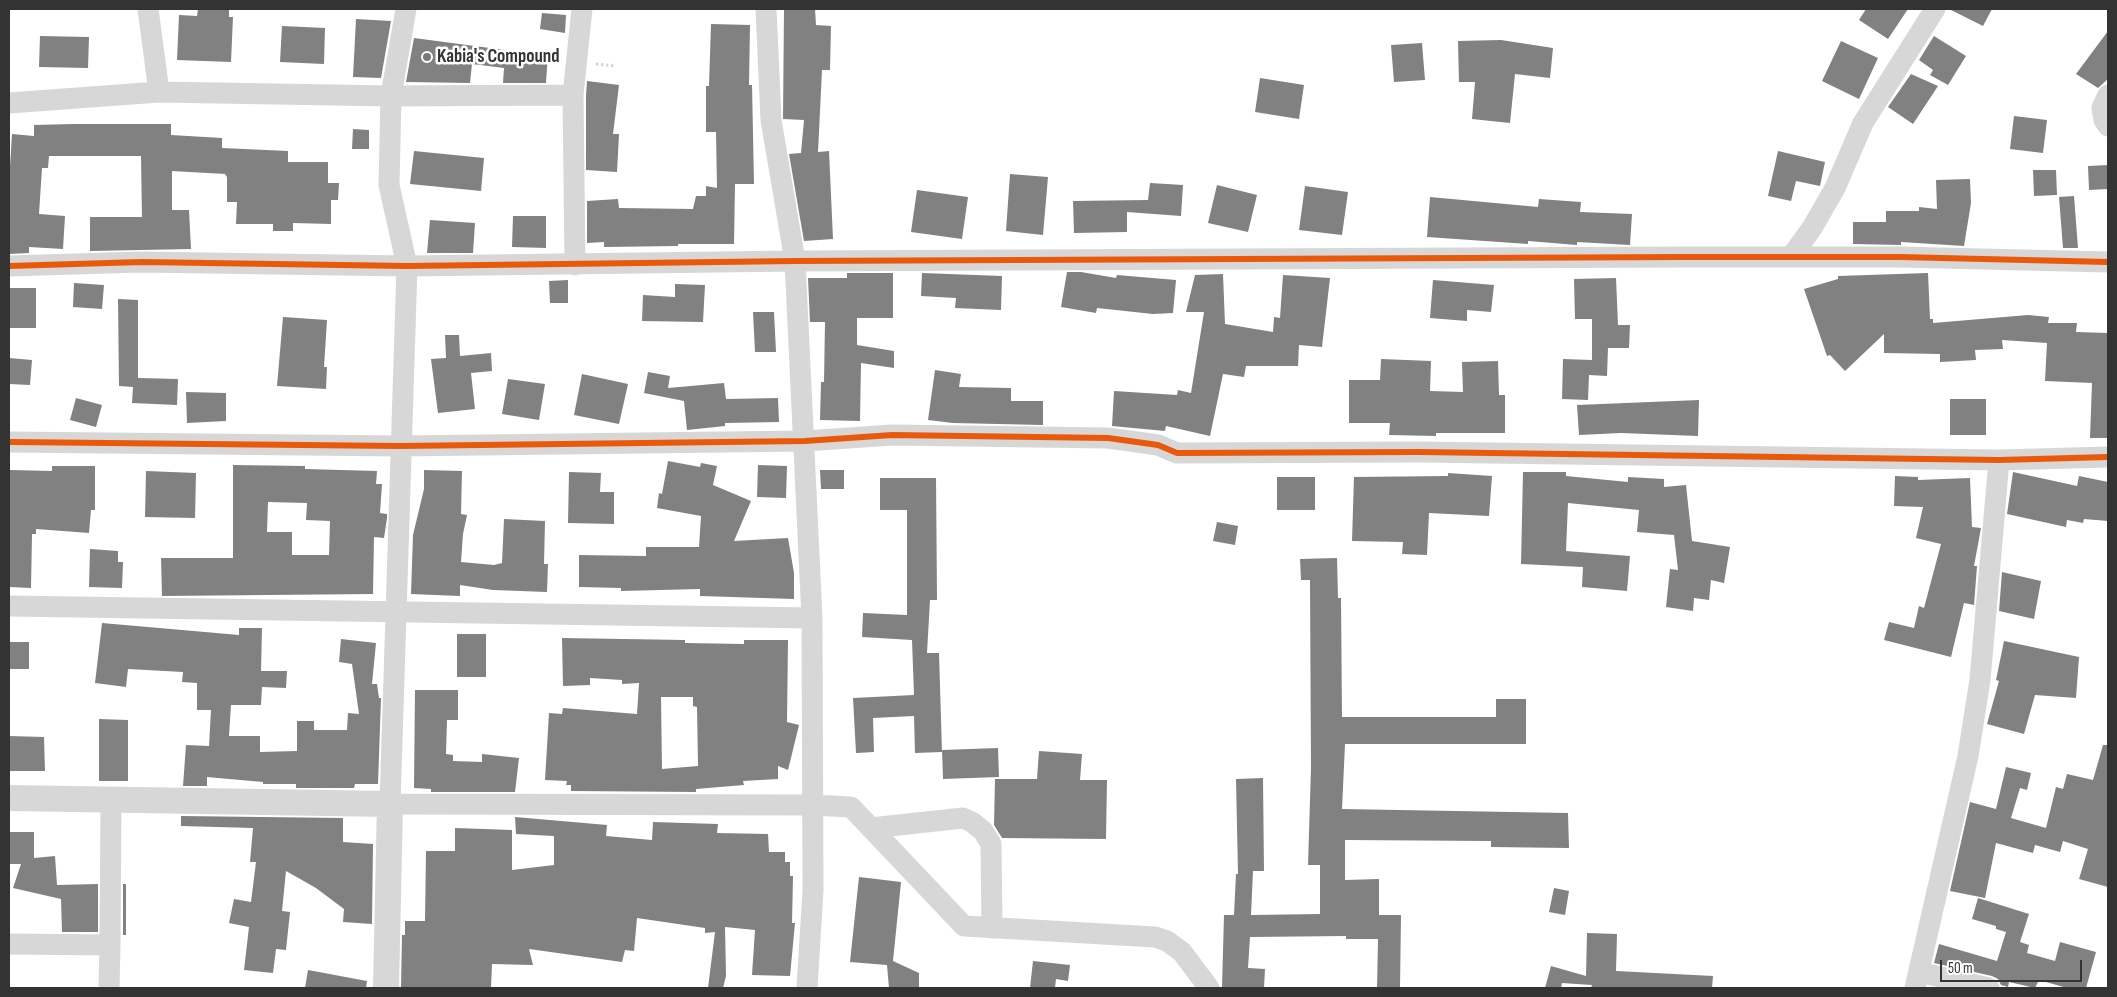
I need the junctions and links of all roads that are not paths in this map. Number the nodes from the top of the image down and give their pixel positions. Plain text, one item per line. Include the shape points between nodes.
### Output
1 (148, 9) edge
2 (406, 9) edge
3 (582, 9) edge
4 (766, 9) edge
5 (1935, 9) edge
6 (159, 92) junction
7 (573, 95) junction
8 (2108, 95) edge
9 (391, 96) junction
10 (9, 103) edge
11 (2108, 126) edge
12 (1791, 257) junction
13 (795, 261) junction
14 (2108, 262) edge
15 (575, 265) junction
16 (9, 266) edge
17 (407, 266) junction
18 (804, 440) junction
19 (9, 442) edge
20 (400, 446) junction
21 (2108, 457) edge
22 (1999, 460) junction
23 (9, 606) edge
24 (395, 610) junction
25 (812, 618) junction
26 (9, 798) edge
27 (111, 799) junction
28 (390, 804) junction
29 (813, 805) junction
30 (871, 828) junction
31 (992, 928) junction
32 (9, 944) edge
33 (110, 945) junction
34 (1918, 980) edge
35 (109, 988) edge
36 (386, 988) edge
37 (807, 988) edge
38 (1210, 988) edge
39 (1989, 988) edge

1 - 6 street
2 - 9 street
3 - 7 street
4 - 13 street via 772,120
5 - 12 street via 1863,124 1835,188
6 - 9 street
6 - 10 street
7 - 9 street
7 - 15 street
8 - 11 street via 2102,108
9 - 17 street via 390,185
12 - 13 street
12 - 14 street
13 - 15 street
13 - 18 street
15 - 17 street
16 - 17 street via 141,262
17 - 20 street
18 - 20 street
18 - 22 street via 912,435 1108,438 1158,444 1177,454 1419,452
18 - 25 street
19 - 20 street
20 - 24 street
21 - 22 street
22 - 34 street via 1980,680 1968,756
23 - 24 street
24 - 25 street
24 - 28 street
25 - 29 street
26 - 27 street
27 - 28 street
27 - 33 street
28 - 29 street
28 - 36 street
29 - 30 street via 851,808
29 - 37 street via 813,890
30 - 31 street via 964,926
30 - 31 street via 963,818 984,831 991,844
31 - 38 street via 1155,937 1182,952
32 - 33 street
33 - 35 street
34 - 39 street

